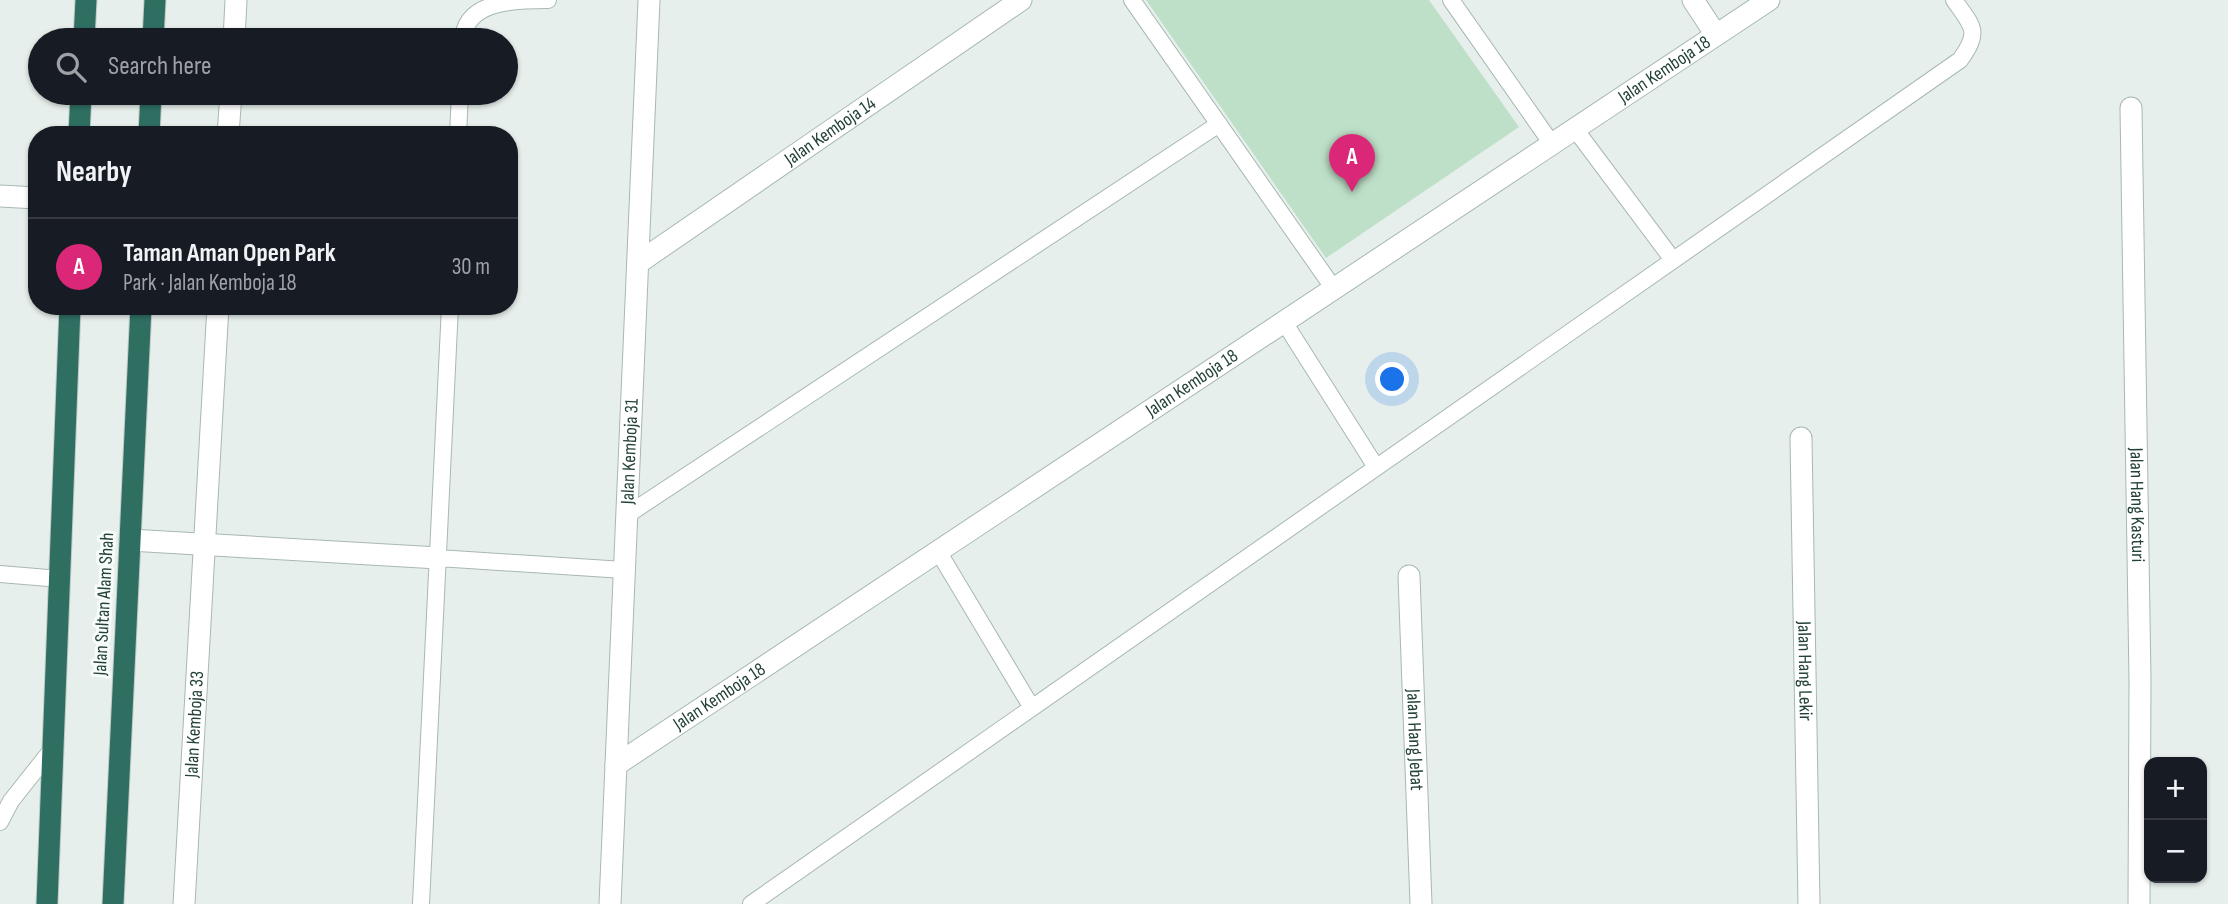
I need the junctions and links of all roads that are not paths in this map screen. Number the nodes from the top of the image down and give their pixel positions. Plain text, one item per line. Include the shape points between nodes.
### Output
1 (86, 0) edge
2 (155, 0) edge
3 (236, 0) edge
4 (548, 0) edge
5 (649, 0) edge
6 (1021, 0) edge
7 (1132, 0) edge
8 (1451, 0) edge
9 (1693, 0) edge
10 (1769, 0) edge
11 (1954, 0) edge
12 (85, 28) edge
13 (154, 28) edge
14 (235, 28) edge
15 (466, 28) edge
16 (1716, 35) junction
17 (80, 105) edge
18 (150, 105) edge
19 (230, 105) edge
20 (459, 105) edge
21 (2131, 108) dead end
22 (1219, 124) junction
23 (79, 126) edge
24 (149, 126) edge
25 (229, 126) edge
26 (458, 126) edge
27 (1575, 129) junction
28 (1552, 144) junction
29 (0, 196) edge
30 (28, 198) edge
31 (1673, 260) junction
32 (638, 263) junction
33 (1334, 289) junction
34 (70, 315) edge
35 (141, 315) edge
36 (217, 315) edge
37 (450, 315) edge
38 (1284, 322) junction
39 (1801, 438) dead end
40 (1376, 467) junction
41 (627, 515) junction
42 (130, 540) junction
43 (204, 544) junction
44 (939, 551) junction
45 (438, 558) junction
46 (624, 570) junction
47 (0, 574) edge
48 (1409, 576) dead end
49 (60, 579) junction
50 (1032, 708) junction
51 (53, 748) junction
52 (616, 765) junction
53 (0, 822) edge
54 (47, 904) edge
55 (113, 904) edge
56 (184, 904) edge
57 (421, 904) edge
58 (610, 904) edge
59 (751, 904) edge
60 (1421, 904) edge
61 (1809, 904) edge
62 (2139, 904) edge

1 - 12 highway
2 - 13 highway
3 - 14 street
4 - 15 lane via 507,1 484,8 468,18
5 - 32 street, Jalan Kemboja 31
6 - 32 street, Jalan Kemboja 14
7 - 22 lane
8 - 28 lane
9 - 16 street
10 - 16 street, Jalan Kemboja 18
11 - 31 lane via 1972,26 1971,44 1960,60
16 - 27 street, Jalan Kemboja 18
17 - 23 highway
18 - 24 highway
19 - 25 street
20 - 26 lane
21 - 62 street, Jalan Hang Kasturi
22 - 33 lane
22 - 41 lane
27 - 28 street, Jalan Kemboja 18
27 - 31 lane
28 - 33 street, Jalan Kemboja 18
29 - 30 street
31 - 40 lane
32 - 41 street, Jalan Kemboja 31
33 - 38 street, Jalan Kemboja 18
34 - 49 highway
35 - 42 highway, Jalan Sultan Alam Shah
36 - 43 street, Jalan Kemboja 33
37 - 45 lane
38 - 40 lane
38 - 44 street, Jalan Kemboja 18
39 - 61 street, Jalan Hang Lekir
40 - 50 lane
41 - 46 street, Jalan Kemboja 31
42 - 43 street
42 - 55 highway, Jalan Sultan Alam Shah
43 - 45 street
43 - 56 street, Jalan Kemboja 33
44 - 50 lane
44 - 52 street, Jalan Kemboja 18
45 - 46 lane
45 - 57 lane
46 - 52 street, Jalan Kemboja 31
47 - 49 lane
48 - 60 street, Jalan Hang Jebat
49 - 51 highway
50 - 59 lane
51 - 53 lane
51 - 54 highway
52 - 58 street, Jalan Kemboja 31

